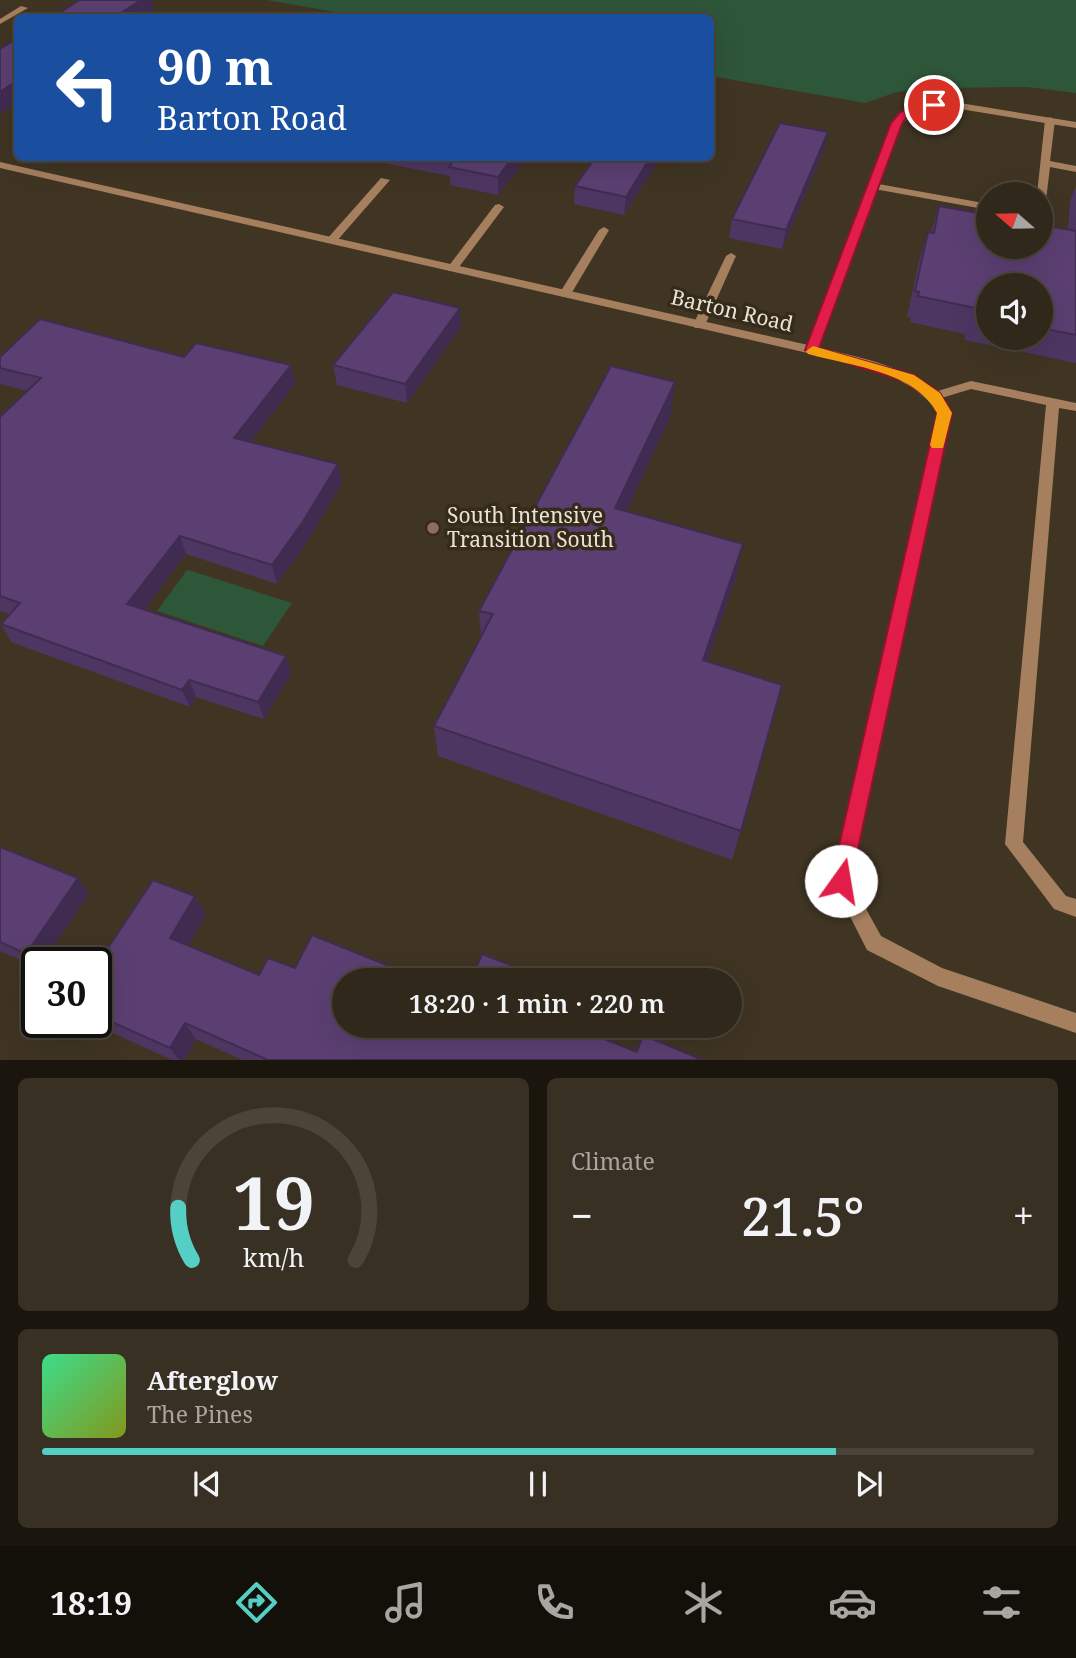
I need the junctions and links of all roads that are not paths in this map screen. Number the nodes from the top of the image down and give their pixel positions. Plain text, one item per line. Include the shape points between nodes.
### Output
1 (24, 8) dead end
2 (0, 22) edge
3 (1049, 120) junction
4 (1076, 125) edge
5 (1046, 163) junction
6 (0, 166) edge
7 (1076, 169) edge
8 (385, 180) dead end
9 (1043, 182) edge
10 (873, 186) junction
11 (976, 204) edge
12 (499, 207) dead end
13 (604, 230) dead end
14 (331, 241) junction
15 (731, 256) dead end
16 (453, 269) junction
17 (565, 294) junction
18 (699, 325) junction
19 (812, 350) junction
20 (935, 396) junction
21 (1053, 402) junction
22 (1076, 407) edge
23 (1076, 908) edge
24 (1076, 1023) edge

1 - 2 street
3 - 4 street
3 - 5 street
3 - 10 street via 954,105 917,108 897,123
5 - 7 street
5 - 9 street
6 - 14 street, Barton Road
8 - 14 street
10 - 11 street
10 - 19 street
12 - 16 street
13 - 17 street
14 - 16 street, Barton Road
15 - 18 street
16 - 17 street, Barton Road
17 - 18 street, Barton Road
18 - 19 street, Barton Road
19 - 20 street, Barton Road via 909,378
20 - 21 street via 971,385
20 - 24 street via 945,413 841,881 874,943 938,976
21 - 22 street
21 - 23 street via 1014,844 1060,903

